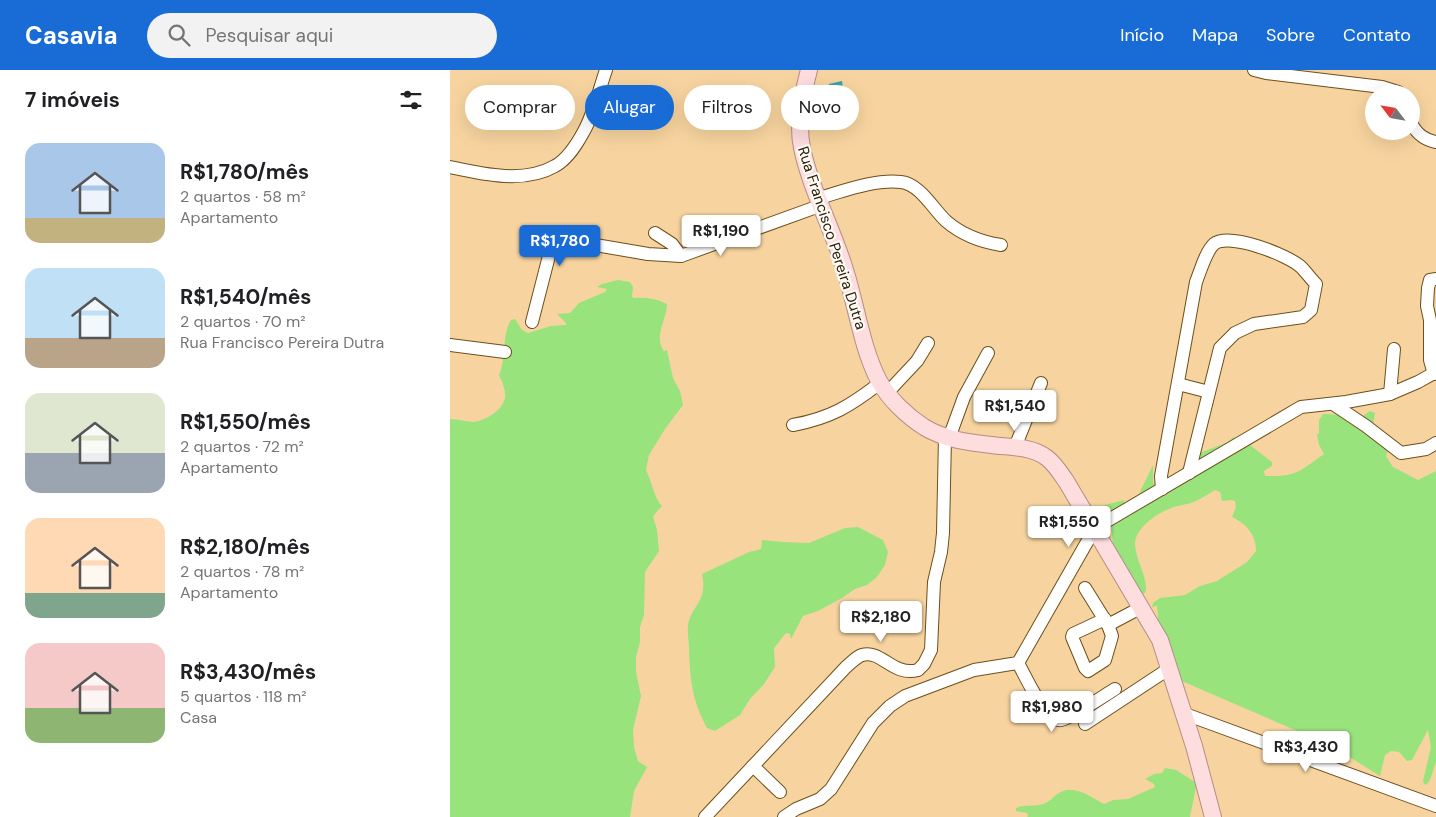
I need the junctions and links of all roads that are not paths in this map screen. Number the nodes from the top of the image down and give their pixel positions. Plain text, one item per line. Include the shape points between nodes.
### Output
1 (606, 70) edge
2 (808, 70) edge
3 (1254, 70) edge
4 (1287, 73) edge
5 (1368, 85) edge
6 (1420, 135) edge
7 (1436, 142) edge
8 (450, 167) edge
9 (820, 201) junction
10 (655, 233) dead end
11 (1001, 245) dead end
12 (681, 256) junction
13 (1436, 279) edge
14 (532, 322) dead end
15 (928, 343) dead end
16 (450, 345) edge
17 (1394, 349) dead end
18 (505, 352) dead end
19 (988, 353) dead end
20 (1435, 373) edge
21 (1041, 383) dead end
22 (1178, 384) junction
23 (884, 388) junction
24 (1209, 392) junction
25 (1390, 394) junction
26 (1333, 404) junction
27 (793, 425) dead end
28 (947, 438) junction
29 (1436, 444) edge
30 (1015, 447) junction
31 (1189, 473) junction
32 (1162, 489) junction
33 (1095, 528) junction
34 (1085, 588) dead end
35 (1142, 607) junction
36 (1018, 663) junction
37 (1170, 668) junction
38 (1115, 689) dead end
39 (1185, 714) junction
40 (1085, 724) dead end
41 (753, 766) junction
42 (780, 792) dead end
43 (1436, 806) edge
44 (705, 817) edge
45 (784, 817) edge
46 (1213, 817) edge

1 - 8 street via 585,130 571,153 555,166 532,174 496,176
2 - 9 main road, Rua Francisco Pereira Dutra via 800,123 802,148
3 - 4 street
4 - 5 street
6 - 7 street
9 - 11 street via 865,186 902,182 914,186 947,222 984,242
9 - 12 street
9 - 23 main road, Rua Francisco Pereira Dutra via 846,273 873,368
10 - 12 street via 672,244
12 - 14 street via 560,241 550,252
13 - 20 street via 1430,280 1427,297 1430,360
15 - 23 street via 917,360
16 - 18 street
17 - 25 street
19 - 28 street via 964,397
20 - 25 street
21 - 30 street
22 - 24 street
22 - 24 street via 1196,282 1214,244 1226,240 1283,255 1301,267 1316,284 1312,310 1303,317 1254,324 1235,333 1220,348
22 - 32 street via 1161,476
23 - 27 street via 830,416
23 - 28 main road, Rua Francisco Pereira Dutra via 899,407 924,427
24 - 31 street
25 - 26 street
26 - 29 street via 1401,453 1426,450
26 - 31 street via 1301,406
28 - 30 main road, Rua Francisco Pereira Dutra
28 - 41 street via 944,533 934,582 930,650 924,664 918,670 908,671 871,654 860,655
30 - 33 main road, Rua Francisco Pereira Dutra via 1034,451 1049,459
31 - 32 street
32 - 33 street
33 - 35 main road, Rua Francisco Pereira Dutra
33 - 36 street
34 - 35 street via 1106,622
35 - 37 main road, Rua Francisco Pereira Dutra via 1160,640
36 - 38 street via 1045,711 1055,719 1061,720
36 - 45 street via 974,670 905,696 873,723 831,789 820,799
37 - 39 main road, Rua Francisco Pereira Dutra
37 - 40 street
39 - 43 street
39 - 46 main road, Rua Francisco Pereira Dutra
41 - 42 street
41 - 44 street

